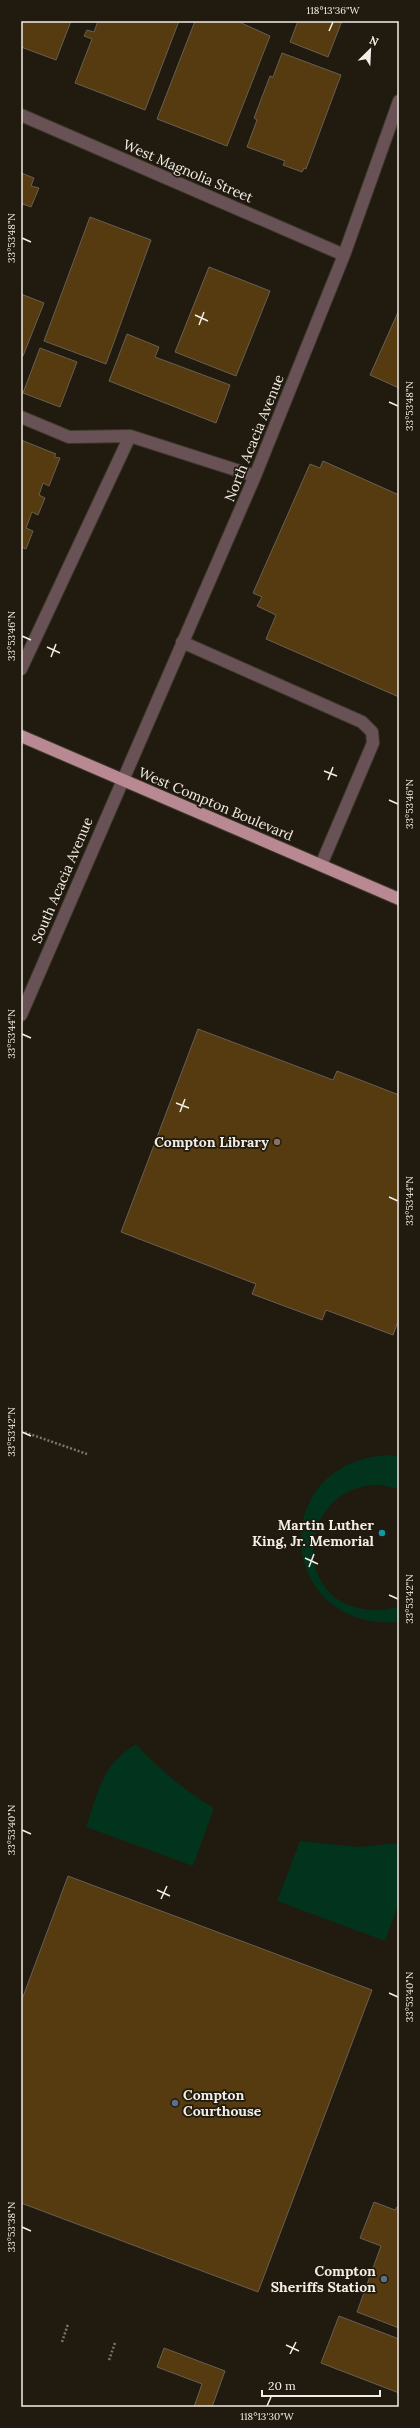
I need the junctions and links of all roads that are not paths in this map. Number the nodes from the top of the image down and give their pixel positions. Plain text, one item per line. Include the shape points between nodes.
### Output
1 (399, 101) edge
2 (21, 115) edge
3 (344, 255) junction
4 (21, 416) edge
5 (130, 436) junction
6 (255, 476) junction
7 (182, 642) junction
8 (21, 669) edge
9 (21, 736) edge
10 (122, 780) junction
11 (321, 865) junction
12 (399, 899) edge
13 (21, 1015) edge

1 - 3 street, North Acacia Avenue
2 - 3 street, West Magnolia Street
3 - 6 street, North Acacia Avenue
4 - 5 street via 69,437
5 - 6 street
5 - 8 street
6 - 7 street, North Acacia Avenue
7 - 10 street, North Acacia Avenue
7 - 11 street via 362,722 372,732 373,743
9 - 10 main road, West Compton Boulevard
10 - 11 main road, West Compton Boulevard
10 - 13 street, South Acacia Avenue
11 - 12 main road, West Compton Boulevard

